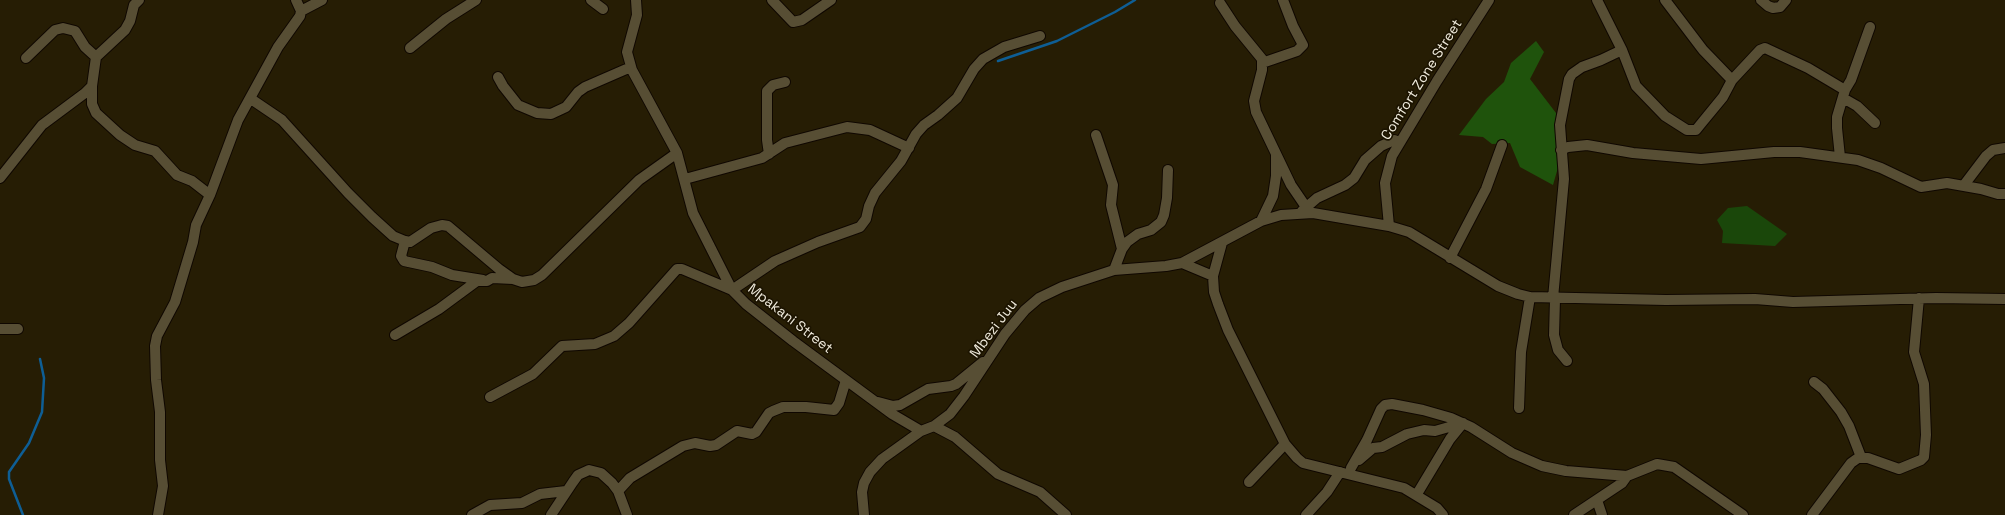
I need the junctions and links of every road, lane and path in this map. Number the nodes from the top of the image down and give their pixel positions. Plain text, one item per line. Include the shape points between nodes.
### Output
1 (139, 0) edge
2 (296, 0) edge
3 (322, 0) edge
4 (476, 0) edge
5 (590, 0) edge
6 (636, 0) edge
7 (772, 0) edge
8 (831, 0) edge
9 (1283, 0) edge
10 (1489, 0) edge
11 (1597, 0) edge
12 (1665, 0) edge
13 (1761, 0) edge
14 (1786, 0) edge
15 (1220, 3) dead end
16 (603, 9) dead end
17 (302, 11) junction
18 (1870, 28) dead end
19 (1040, 36) dead end
20 (410, 48) dead end
21 (1622, 50) junction
22 (96, 57) junction
23 (26, 58) dead end
24 (1262, 63) junction
25 (631, 67) junction
26 (498, 77) dead end
27 (1732, 80) junction
28 (785, 82) dead end
29 (92, 86) junction
30 (1844, 94) junction
31 (250, 99) junction
32 (1875, 123) dead end
33 (1096, 135) dead end
34 (1399, 142) junction
35 (1502, 145) dead end
36 (908, 148) junction
37 (2005, 148) edge
38 (1561, 150) junction
39 (1276, 151) junction
40 (677, 153) junction
41 (769, 154) junction
42 (1840, 157) junction
43 (1168, 170) dead end
44 (0, 178) edge
45 (685, 179) junction
46 (1964, 185) junction
47 (2005, 194) edge
48 (210, 195) junction
49 (1302, 210) junction
50 (1261, 221) junction
51 (1389, 226) junction
52 (405, 241) junction
53 (1222, 243) junction
54 (1122, 249) junction
55 (1450, 258) junction
56 (1182, 263) junction
57 (1114, 270) junction
58 (1213, 276) junction
59 (513, 279) junction
60 (487, 281) junction
61 (732, 290) junction
62 (1530, 297) junction
63 (1554, 298) junction
64 (1919, 298) junction
65 (2005, 299) edge
66 (0, 329) edge
67 (18, 329) dead end
68 (395, 335) dead end
69 (991, 355) junction
70 (1567, 361) dead end
71 (846, 380) junction
72 (1814, 382) dead end
73 (490, 397) dead end
74 (873, 400) junction
75 (1519, 408) dead end
76 (1462, 423) junction
77 (934, 426) junction
78 (921, 431) junction
79 (1285, 444) junction
80 (1861, 457) junction
81 (1340, 472) junction
82 (1353, 472) junction
83 (1628, 476) junction
84 (1249, 482) dead end
85 (566, 491) junction
86 (618, 491) junction
87 (1417, 494) junction
88 (1596, 500) junction
89 (474, 514) edge
90 (158, 515) edge
91 (551, 515) edge
92 (627, 515) edge
93 (864, 515) edge
94 (1066, 515) edge
95 (1306, 515) edge
96 (1443, 515) edge
97 (1574, 515) edge
98 (1602, 515) edge
99 (1742, 515) edge
100 (1812, 515) edge

1 - 22 street via 134,5 125,30
2 - 17 street
3 - 17 street
4 - 20 street via 446,19
5 - 16 street
6 - 25 street, Mpakani Street via 637,15 627,47
7 - 8 street via 793,22 802,20
9 - 24 street via 1303,45 1297,51
10 - 34 street, Comfort Zone Street
11 - 21 street
12 - 27 street via 1703,50
13 - 14 street via 1773,8 1780,7
15 - 24 street via 1244,38 1259,54
17 - 31 street via 278,47
18 - 30 street
19 - 36 street via 1004,47 983,59 957,98 948,108 920,128
21 - 27 street via 1638,90 1665,116 1687,130 1696,130 1723,97
21 - 38 street via 1582,67 1570,76 1560,124
22 - 23 street via 85,47 75,31 63,28 55,30
22 - 29 street
24 - 39 street via 1254,101 1260,123
25 - 26 street via 585,87 566,107 551,114 537,113 518,104 502,86
25 - 40 street, Mpakani Street
27 - 30 street via 1760,50 1765,48 1808,68
28 - 41 street via 773,85 767,90
29 - 44 street via 42,126
29 - 48 street via 92,104 100,117 126,140 155,151 177,175
30 - 32 street
30 - 42 street via 1836,128
31 - 48 street via 238,120
31 - 52 street via 282,120 372,217 393,236
33 - 54 street via 1113,185 1111,205
34 - 49 street via 1394,140 1381,146 1366,160 1354,178 1317,198
34 - 51 street, Comfort Zone Street via 1392,156 1385,183
35 - 55 street via 1486,189
36 - 41 street via 870,130 847,127 785,143
36 - 61 street via 871,200 864,224 856,230 818,242 775,261
37 - 46 street via 1993,150 1986,156
38 - 42 street via 1587,145 1683,158 1774,152
38 - 63 street via 1563,201
39 - 49 street
39 - 50 street via 1273,196
40 - 45 street, Mpakani Street
40 - 59 street via 639,180 542,275 527,282
41 - 45 street
42 - 46 street via 1881,168 1921,187 1942,183
43 - 54 street via 1167,198 1161,222 1151,230 1138,234
45 - 61 street, Mpakani Street via 693,213
46 - 47 street
48 - 90 street via 196,225 175,302 157,336 155,346 163,486
49 - 50 street, Mbezi Juu
49 - 51 street, Mbezi Juu
50 - 53 street, Mbezi Juu
51 - 55 street, Mbezi Juu via 1409,232
52 - 59 street via 410,242 431,228 448,226
52 - 60 street via 401,256 404,261 432,267 452,275
53 - 56 street, Mbezi Juu
53 - 58 street
54 - 57 street
55 - 62 street, Mbezi Juu via 1508,291
56 - 57 street, Mbezi Juu
56 - 58 street
57 - 69 street, Mbezi Juu via 1062,287 1039,298 1012,325
58 - 79 street via 1214,292 1228,330
59 - 60 street via 492,278
60 - 68 street via 477,281 439,309
61 - 71 street, Mpakani Street via 770,324
61 - 73 street via 678,269 629,324 614,336 595,344 562,346 533,374
62 - 63 street, Mbezi Juu
62 - 75 street via 1521,352
63 - 64 street, Mbezi Juu via 1751,299 1800,302
63 - 70 street via 1554,335 1558,350
64 - 65 street, Mbezi Juu
64 - 80 street via 1914,352 1924,384 1924,457 1899,468
66 - 67 street
69 - 74 street via 951,386 928,389 900,405 893,406
69 - 77 street, Mbezi Juu via 958,405
71 - 74 street, Mpakani Street
71 - 86 street via 839,403 834,410 806,407 774,411 752,434 737,431 716,445 695,443 683,446 630,478
72 - 80 street via 1823,389 1841,412
74 - 78 street, Mpakani Street via 902,422
76 - 82 street via 1435,431 1424,430 1401,437 1382,447 1373,448
76 - 82 street via 1423,410 1385,405
76 - 83 street via 1512,453 1542,466 1566,471
76 - 87 street
77 - 78 street
77 - 94 street via 955,437 998,474 1040,492
78 - 93 street via 870,472 862,492
79 - 81 street via 1304,462
79 - 84 street
80 - 100 street via 1851,463
81 - 82 street
81 - 95 street via 1327,492
82 - 87 street
83 - 88 street
83 - 99 street via 1657,464 1674,467
85 - 86 street via 578,475 595,470 605,476
85 - 89 street via 540,494 522,504 490,505
85 - 91 street
86 - 92 street
87 - 96 street
88 - 97 street
88 - 98 street

